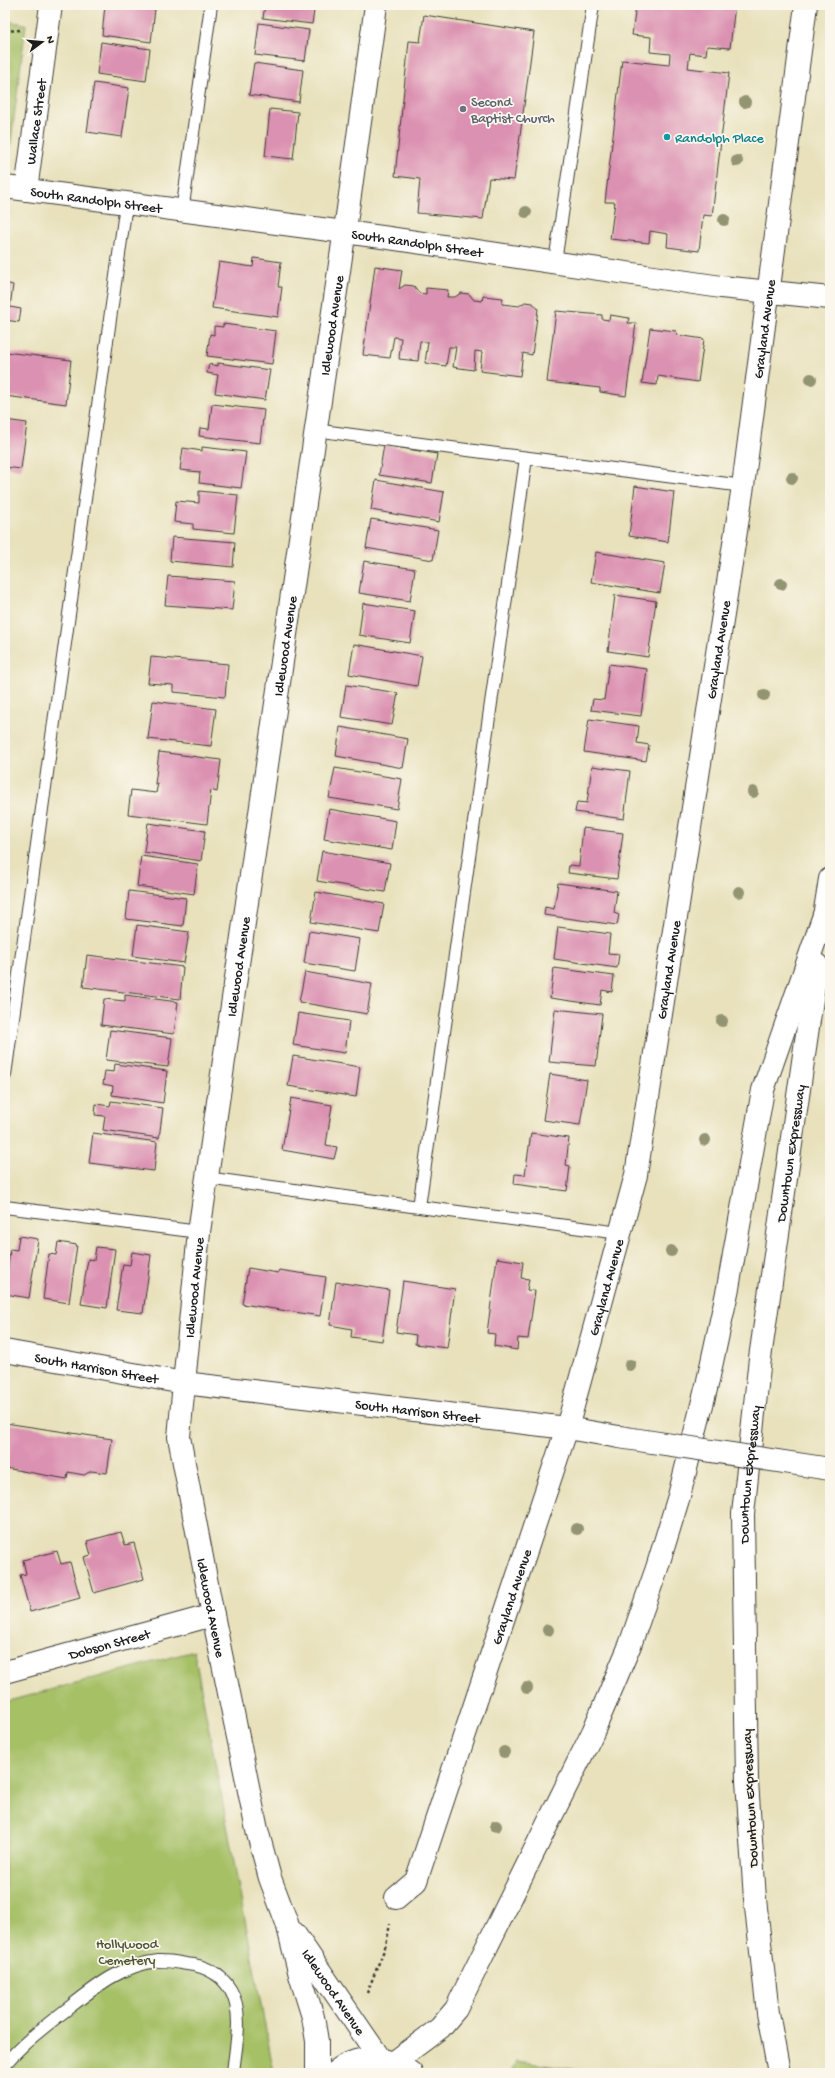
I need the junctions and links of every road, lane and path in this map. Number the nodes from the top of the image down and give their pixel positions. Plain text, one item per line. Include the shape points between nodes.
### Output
1 (211, 5) edge
2 (376, 5) edge
3 (593, 5) edge
4 (806, 5) edge
5 (45, 6) edge
6 (23, 30) dead end
7 (5, 31) edge
8 (5, 187) edge
9 (26, 190) junction
10 (126, 204) junction
11 (182, 212) junction
12 (344, 232) junction
13 (555, 262) junction
14 (769, 291) junction
15 (830, 298) edge
16 (314, 430) junction
17 (526, 458) junction
18 (742, 486) junction
19 (830, 879) edge
20 (824, 915) junction
21 (5, 1075) edge
22 (206, 1178) junction
23 (5, 1207) edge
24 (419, 1207) junction
25 (198, 1232) junction
26 (620, 1233) junction
27 (5, 1351) edge
28 (184, 1383) junction
29 (567, 1428) junction
30 (830, 1469) edge
31 (214, 1615) junction
32 (5, 1672) edge
33 (396, 1898) dead end
34 (287, 1922) junction
35 (386, 1945) dead end
36 (367, 1994) dead end
37 (5, 2064) edge
38 (395, 2065) edge
39 (233, 2073) edge
40 (317, 2073) edge
41 (334, 2073) edge
42 (779, 2073) edge

1 - 11 lane
2 - 12 main road, Idlewood Avenue
3 - 13 lane
4 - 14 main road, Grayland Avenue
5 - 9 main road, Wallace Street
6 - 7 path
8 - 9 main road, South Randolph Street
9 - 10 main road, South Randolph Street
10 - 11 main road, South Randolph Street
10 - 21 lane
11 - 12 main road, South Randolph Street
12 - 13 main road, South Randolph Street
12 - 16 main road, Idlewood Avenue
13 - 14 main road, South Randolph Street via 721,287
14 - 15 main road, South Randolph Street
14 - 18 main road, Grayland Avenue
16 - 17 lane
16 - 22 main road, Idlewood Avenue
17 - 18 lane
17 - 24 lane
18 - 26 main road, Grayland Avenue via 636,1175
19 - 20 main road, Downtown Expressway
20 - 38 main road via 763,1090 728,1288 707,1385 679,1496 630,1645 593,1732 456,2009 440,2028
20 - 42 main road, Downtown Expressway via 760,1358 743,1514 748,1797 765,1990
22 - 24 lane
22 - 25 main road, Idlewood Avenue
23 - 25 lane
24 - 26 lane
25 - 28 main road, Idlewood Avenue
26 - 29 main road, Grayland Avenue
27 - 28 main road, South Harrison Street
28 - 29 main road, South Harrison Street
28 - 31 main road, Idlewood Avenue via 179,1437
29 - 30 main road, South Harrison Street, bridge
29 - 33 main road, Grayland Avenue via 416,1881
31 - 32 main road, Dobson Street
31 - 34 main road, Idlewood Avenue via 257,1830 270,1878
34 - 38 main road, Idlewood Avenue
34 - 40 main road, Idlewood Avenue via 318,2041
35 - 36 path
37 - 39 lane via 30,2037 103,1981 133,1967 159,1961 200,1966 211,1971 230,1987 238,2021
38 - 41 main road via 371,2058 348,2064

